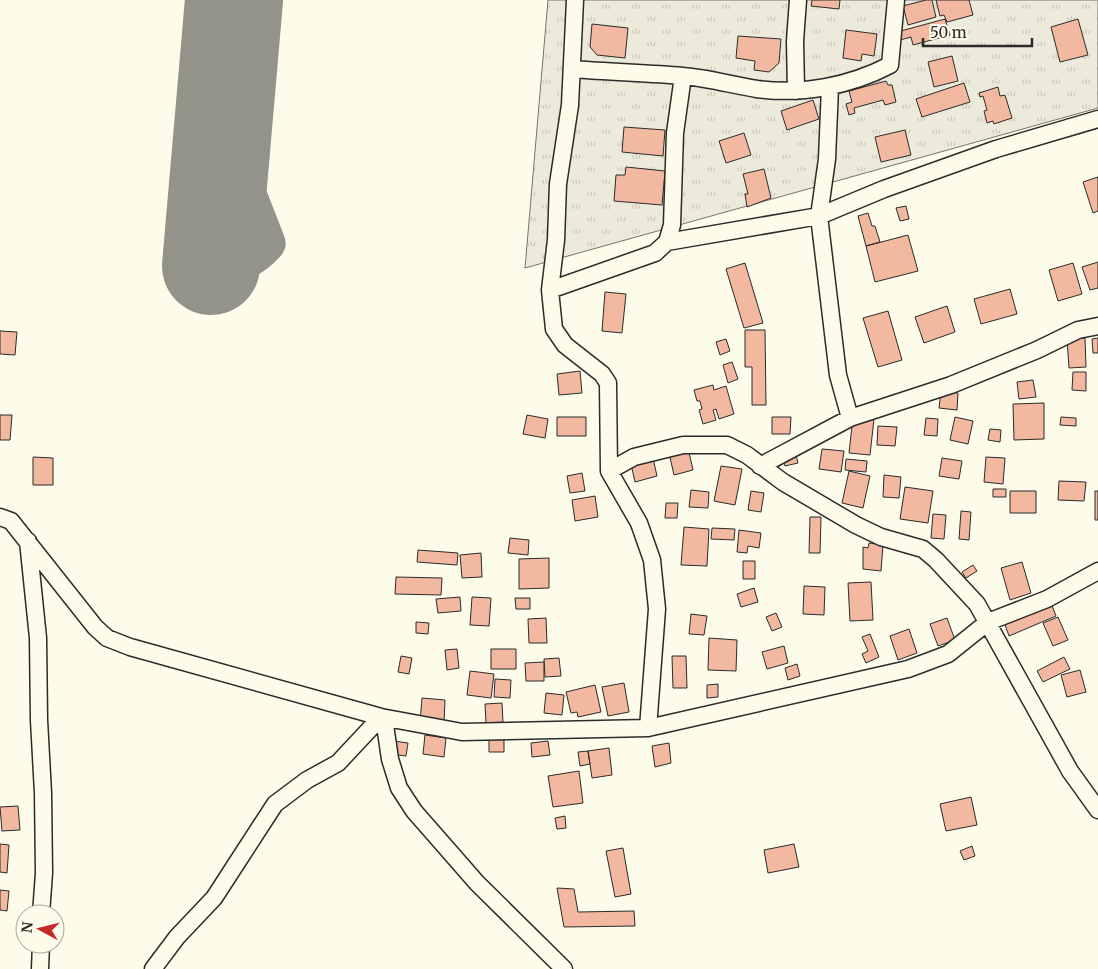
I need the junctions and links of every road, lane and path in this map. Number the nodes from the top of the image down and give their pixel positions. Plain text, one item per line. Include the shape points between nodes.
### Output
1 (575, 0) edge
2 (798, 0) edge
3 (896, 0) edge
4 (573, 69) junction
5 (683, 76) junction
6 (830, 87) junction
7 (796, 91) junction
8 (1098, 119) edge
9 (820, 216) junction
10 (667, 242) junction
11 (550, 290) junction
12 (1098, 326) edge
13 (850, 418) junction
14 (760, 466) junction
15 (609, 471) junction
16 (0, 517) edge
17 (28, 541) junction
18 (1098, 571) edge
19 (988, 622) junction
20 (381, 717) junction
21 (648, 728) junction
22 (1098, 810) edge
23 (42, 904) edge
24 (41, 954) edge
25 (40, 969) edge
26 (152, 969) edge
27 (564, 969) edge

1 - 4 street
2 - 7 street
3 - 6 street via 890,65 869,76
4 - 5 street
4 - 11 street via 558,184
5 - 7 street via 759,89
5 - 10 street via 675,133 672,225
6 - 7 street
6 - 9 street via 827,159
8 - 9 street via 996,149
9 - 10 street
9 - 13 street via 838,375
10 - 11 street via 655,253
11 - 15 street via 554,329 565,345 602,374 608,383
12 - 13 street via 1078,330 1020,358 951,385
13 - 14 street
14 - 15 street via 747,455 727,446 707,444 683,445 634,457
14 - 19 street via 856,525 881,537 923,549 964,589
15 - 21 street via 639,524 652,560 657,609
16 - 17 street via 11,521
17 - 20 street via 107,638
17 - 23 street via 38,638 38,720 43,793
18 - 19 street via 1047,599
19 - 21 street via 948,654 908,669
19 - 22 street via 1070,771
20 - 21 street via 462,732
20 - 26 street via 338,763 275,804 214,898
20 - 27 street via 399,788 414,811 478,883
24 - 25 street

